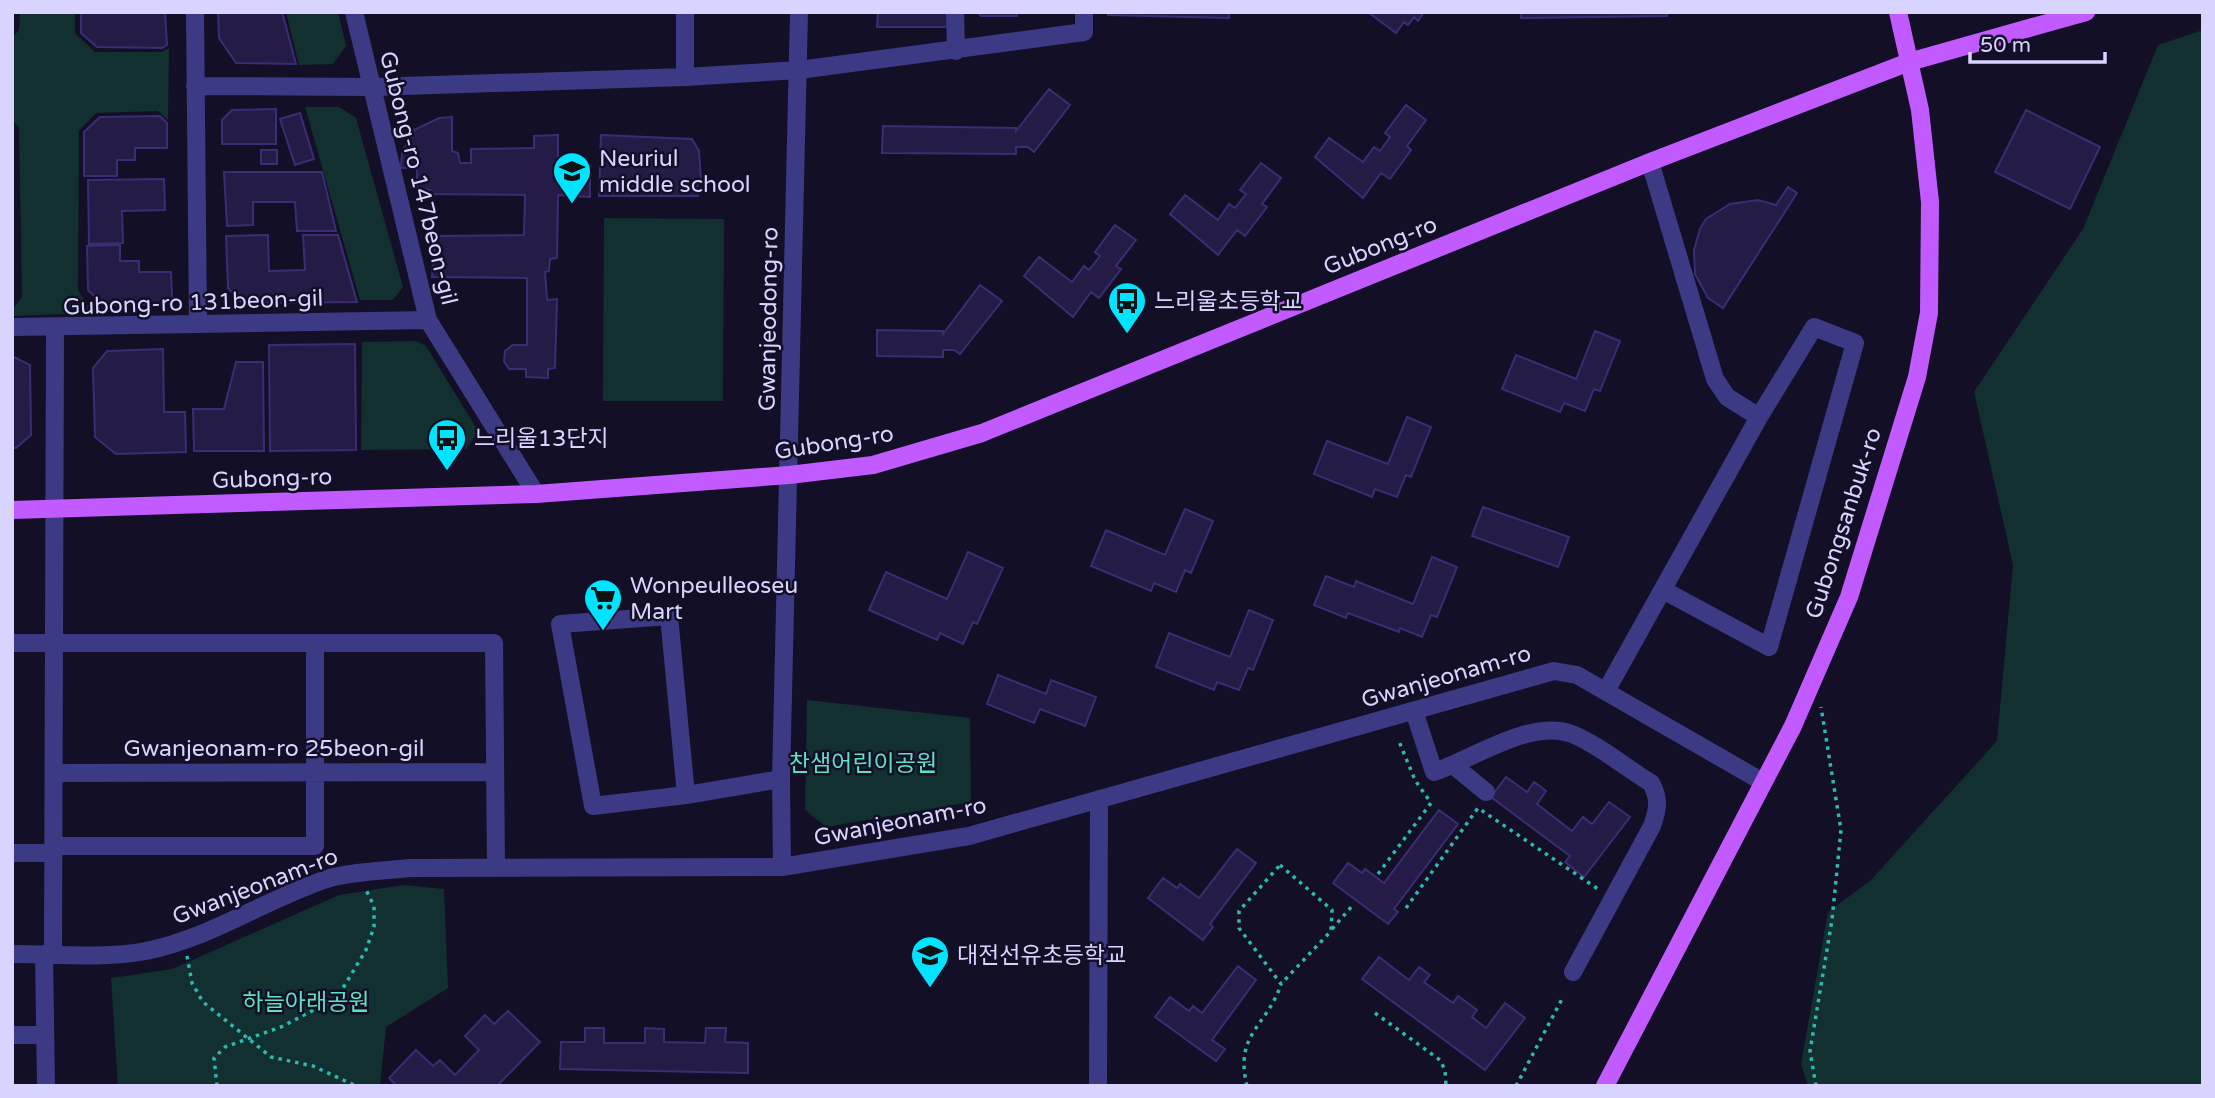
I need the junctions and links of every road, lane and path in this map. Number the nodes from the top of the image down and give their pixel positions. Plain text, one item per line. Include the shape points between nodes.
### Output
1 (195, 12) edge
2 (354, 12) edge
3 (685, 12) edge
4 (799, 12) edge
5 (955, 12) edge
6 (1084, 12) edge
7 (1898, 12) edge
8 (2086, 12) edge
9 (956, 51) junction
10 (1909, 62) junction
11 (799, 70) junction
12 (685, 77) junction
13 (195, 86) junction
14 (372, 87) junction
15 (1650, 162) junction
16 (428, 320) junction
17 (198, 324) junction
18 (12, 327) edge
19 (55, 327) junction
20 (1759, 417) junction
21 (789, 475) junction
22 (536, 494) junction
23 (56, 509) junction
24 (12, 510) edge
25 (1663, 590) junction
26 (12, 643) edge
27 (55, 643) junction
28 (315, 643) junction
29 (1815, 674) junction
30 (1606, 691) junction
31 (1414, 710) junction
32 (1398, 739) dead end
33 (1453, 765) junction
34 (54, 772) junction
35 (315, 772) junction
36 (495, 772) junction
37 (781, 779) junction
38 (1763, 782) junction
39 (1486, 792) dead end
40 (686, 795) junction
41 (1099, 799) junction
42 (53, 850) junction
43 (12, 853) edge
44 (496, 867) junction
45 (782, 867) junction
46 (1378, 874) dead end
47 (363, 883) dead end
48 (1605, 894) dead end
49 (1353, 905) dead end
50 (1406, 908) dead end
51 (1331, 931) junction
52 (181, 942) junction
53 (12, 954) edge
54 (48, 954) junction
55 (1573, 972) dead end
56 (1281, 984) junction
57 (1562, 999) dead end
58 (1375, 1013) dead end
59 (12, 1035) edge
60 (45, 1035) junction
61 (248, 1039) junction
62 (46, 1086) edge
63 (217, 1086) edge
64 (356, 1086) edge
65 (1098, 1086) edge
66 (1247, 1086) edge
67 (1446, 1086) edge
68 (1516, 1086) edge
69 (1605, 1086) edge
70 (1816, 1086) edge

1 - 13 street
2 - 14 street, Gubong-ro 147beon-gil
3 - 12 street
4 - 11 street, Gwanjeodong-ro
5 - 9 street
6 - 9 street via 1084,32
7 - 10 main road, Gubongsanbuk-ro
8 - 10 main road, Gubong-ro
9 - 11 street
10 - 15 main road, Gubong-ro
10 - 29 main road, Gubongsanbuk-ro via 1920,110 1930,202 1929,313 1917,377 1849,597
11 - 12 street
11 - 21 street, Gwanjeodong-ro
12 - 14 street
13 - 14 street
13 - 17 street
14 - 16 street, Gubong-ro 147beon-gil
15 - 20 street via 1715,379 1727,397
15 - 21 main road, Gubong-ro via 982,433 873,465
16 - 17 street, Gubong-ro 131beon-gil
16 - 22 street, Gubong-ro 147beon-gil
17 - 19 street, Gubong-ro 131beon-gil
18 - 19 street
19 - 23 street, Gubong-ro 131beon-gil
20 - 25 street
20 - 25 street via 1814,327 1855,344 1769,648
21 - 22 main road, Gubong-ro
21 - 37 street, Gwanjeodong-ro
22 - 23 main road, Gubong-ro
23 - 24 main road, Gubong-ro
23 - 27 street
25 - 30 street
26 - 27 street
27 - 28 street
27 - 34 street
28 - 35 street
28 - 36 street via 494,643
29 - 38 main road, Gubongsanbuk-ro
29 - 70 path via 1841,830 1832,920 1810,1051
30 - 31 street, Gwanjeonam-ro via 1577,674 1554,671
30 - 38 street, Gwanjeonam-ro
31 - 33 street via 1434,772
31 - 41 street, Gwanjeonam-ro
32 - 46 path via 1415,780 1431,803
33 - 39 street
33 - 55 street via 1523,734 1559,731 1572,734 1651,783 1658,796 1652,826
34 - 35 street, Gwanjeonam-ro 25beon-gil
34 - 42 street
35 - 36 street, Gwanjeonam-ro 25beon-gil
35 - 42 street via 314,846
36 - 44 street
37 - 40 street
37 - 45 street, Gwanjeodong-ro
38 - 69 main road, Gubongsanbuk-ro
40 - 40 street via 593,806 560,624 669,616
41 - 45 street, Gwanjeonam-ro via 970,836
41 - 65 street
42 - 43 street
42 - 54 street
44 - 45 street, Gwanjeonam-ro
44 - 52 street, Gwanjeonam-ro via 410,868 333,877
47 - 61 path via 374,906 374,927 366,950 337,998
48 - 50 path via 1478,808
49 - 51 path
51 - 56 path
51 - 56 path via 1332,910 1280,864 1239,911 1239,928
52 - 54 street, Gwanjeonam-ro via 101,956
52 - 61 path via 192,983 203,1002
53 - 54 street, Gwanjeonam-ro
54 - 60 street
56 - 66 path via 1242,1056
57 - 68 path
58 - 67 path via 1440,1060
59 - 60 street
60 - 62 street
61 - 63 path via 225,1047 214,1058
61 - 64 path via 271,1057 313,1066

